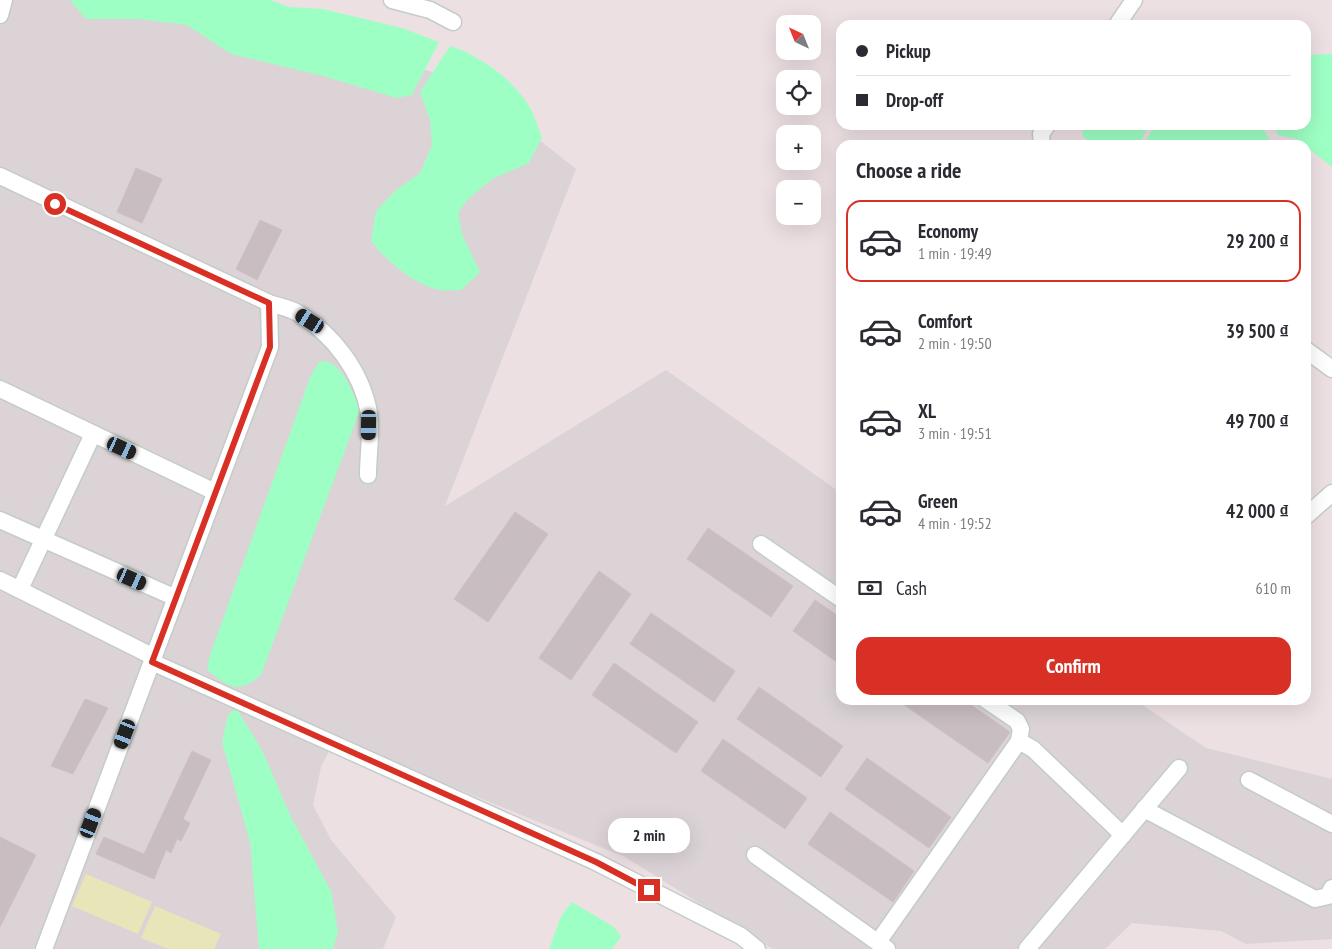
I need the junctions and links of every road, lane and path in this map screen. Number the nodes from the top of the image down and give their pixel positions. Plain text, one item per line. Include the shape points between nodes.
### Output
1 (4, 0) edge
2 (392, 0) edge
3 (1134, 0) edge
4 (0, 15) edge
5 (1120, 20) edge
6 (452, 22) dead end
7 (0, 176) edge
8 (269, 303) junction
9 (1311, 354) edge
10 (1332, 369) edge
11 (0, 389) edge
12 (93, 434) junction
13 (368, 474) dead end
14 (215, 492) junction
15 (1332, 493) edge
16 (1311, 512) edge
17 (0, 520) edge
18 (42, 539) junction
19 (761, 544) dead end
20 (0, 580) edge
21 (20, 589) junction
22 (836, 596) edge
23 (176, 598) junction
24 (153, 659) junction
25 (993, 705) edge
26 (1019, 741) junction
27 (1179, 768) dead end
28 (1249, 780) dead end
29 (1144, 810) junction
30 (1332, 824) edge
31 (1123, 835) junction
32 (755, 855) dead end
33 (1332, 888) edge
34 (882, 945) edge
35 (44, 949) edge
36 (757, 949) edge
37 (1027, 949) edge

1 - 4 street
2 - 6 street via 430,10
3 - 5 street
7 - 8 street
8 - 13 street via 296,312 323,331 355,374 369,414
8 - 14 street via 270,347
9 - 10 street
11 - 12 street
12 - 14 street
12 - 18 street
14 - 23 street
15 - 16 street
17 - 18 street
18 - 21 street
18 - 23 street
19 - 22 street
20 - 21 street
21 - 24 street
23 - 24 street
24 - 35 street
24 - 36 street via 596,862 741,936
25 - 26 street via 1017,722 1021,729
26 - 31 street via 1033,749
26 - 34 street
27 - 29 street
28 - 30 street
29 - 31 street
29 - 33 street via 1315,899 1328,896
31 - 37 street
32 - 34 street

